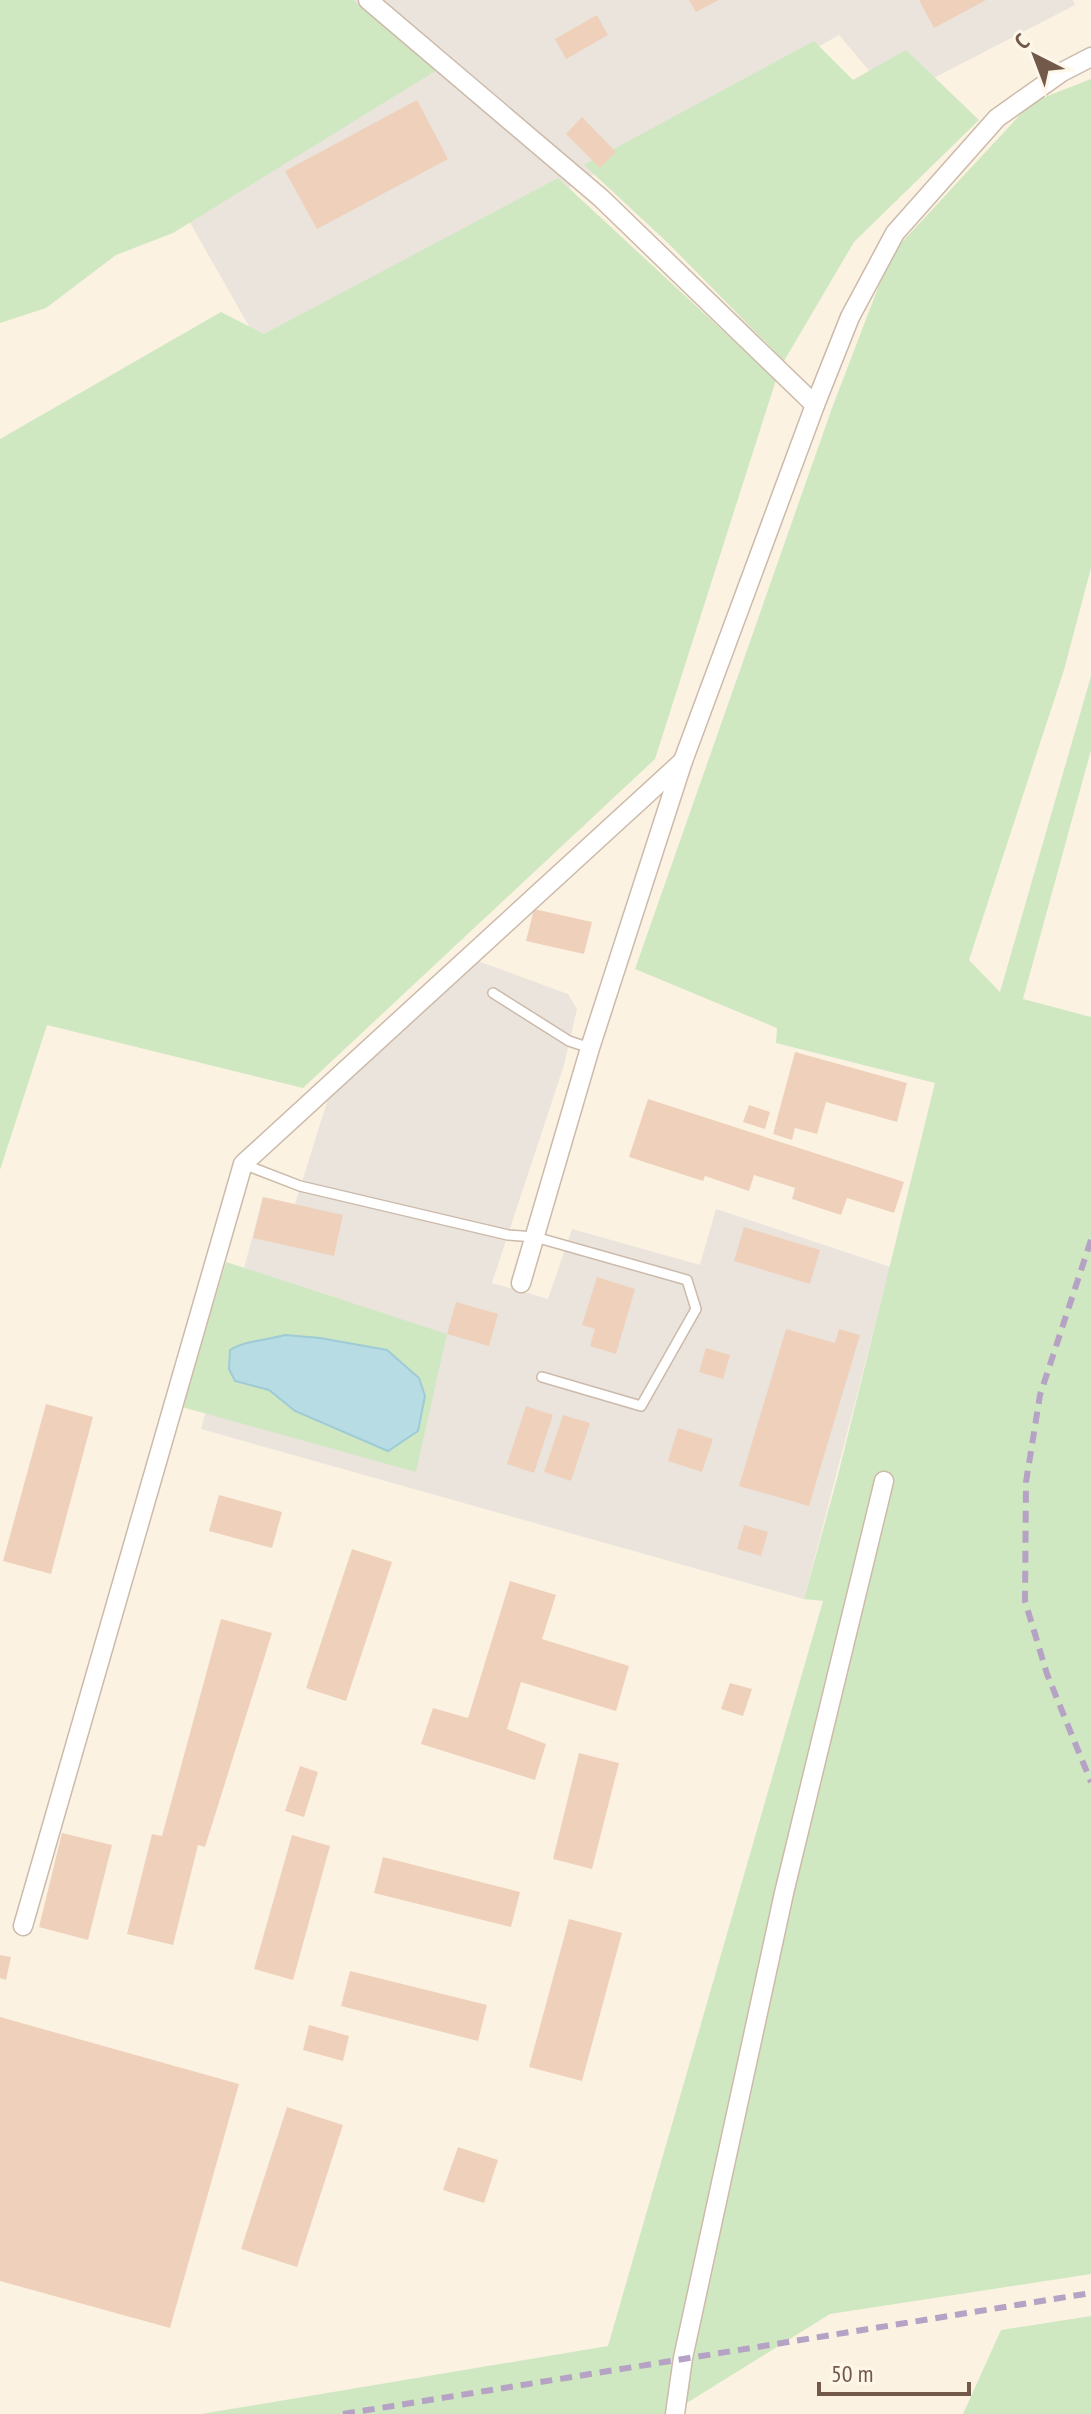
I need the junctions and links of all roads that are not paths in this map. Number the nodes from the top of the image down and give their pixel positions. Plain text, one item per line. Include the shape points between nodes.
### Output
1 (368, 0) edge
2 (1091, 57) edge
3 (815, 405) junction
4 (683, 761) junction
5 (493, 993) dead end
6 (590, 1048) junction
7 (243, 1164) junction
8 (535, 1237) junction
9 (521, 1283) dead end
10 (542, 1377) dead end
11 (884, 1481) dead end
12 (23, 1926) dead end
13 (675, 2414) edge

1 - 3 street via 601,198
2 - 3 street via 997,118 895,233 850,317
3 - 4 street
4 - 6 street
4 - 7 street
5 - 6 lane via 569,1041
6 - 8 street
7 - 8 lane via 300,1186
7 - 12 street
8 - 9 street
8 - 10 lane via 687,1280 696,1309 641,1406
11 - 13 street via 784,1893

